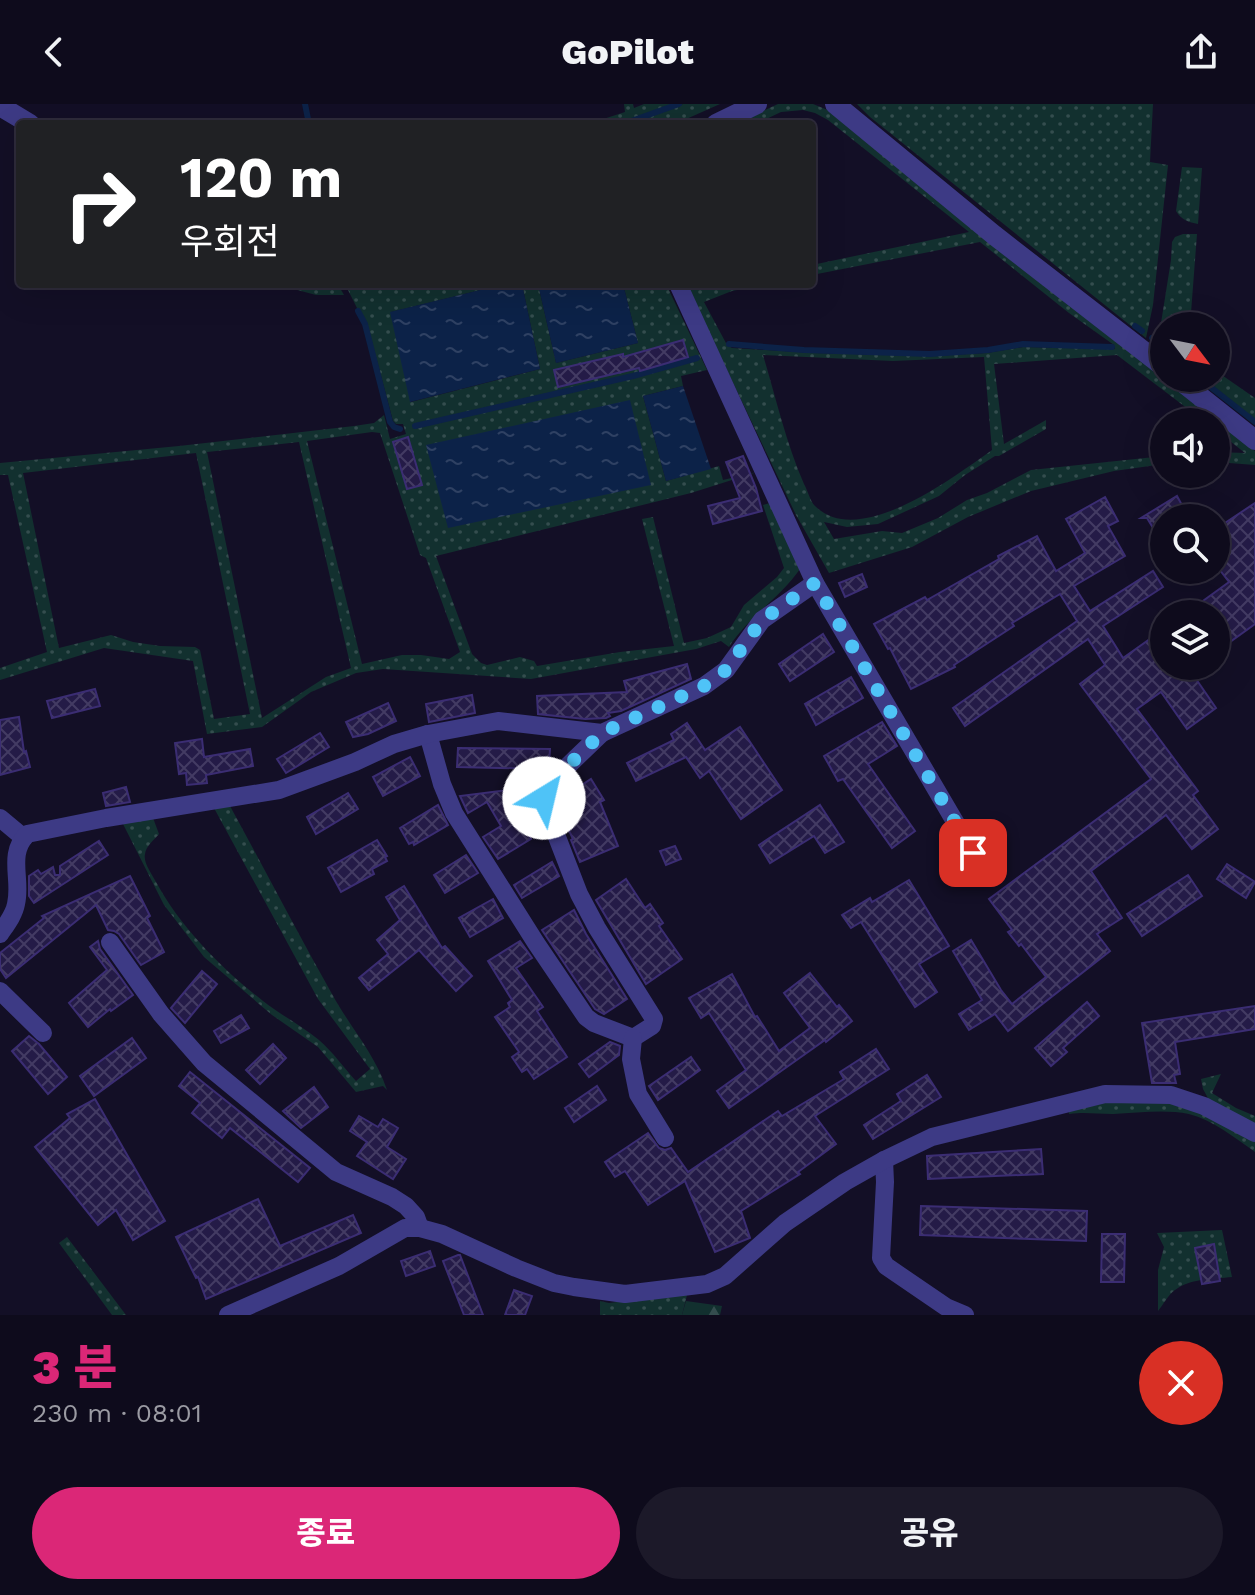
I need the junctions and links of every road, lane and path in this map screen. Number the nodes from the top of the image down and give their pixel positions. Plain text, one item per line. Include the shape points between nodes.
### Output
1 (757, 104) edge
2 (835, 104) edge
3 (0, 106) edge
4 (23, 120) edge
5 (724, 120) edge
6 (680, 288) edge
7 (1150, 356) edge
8 (1195, 392) edge
9 (1255, 440) edge
10 (815, 583) junction
11 (602, 733) junction
12 (428, 734) junction
13 (0, 818) edge
14 (24, 838) junction
15 (988, 878) dead end
16 (0, 934) edge
17 (110, 942) dead end
18 (0, 991) edge
19 (43, 1033) dead end
20 (633, 1038) junction
21 (1255, 1133) edge
22 (665, 1138) dead end
23 (884, 1160) junction
24 (420, 1228) junction
25 (228, 1315) edge
26 (965, 1315) edge

1 - 5 street
2 - 7 street
3 - 4 street
6 - 10 street
8 - 9 street
10 - 11 street via 762,620 726,670 704,686
10 - 15 street
11 - 12 street via 498,721
11 - 20 street via 545,789 545,806 579,894 654,1019
12 - 14 street via 279,790 106,818
12 - 20 street via 454,813 569,992 594,1023
13 - 14 street
14 - 16 street via 16,859 16,904
17 - 24 street via 204,1063 336,1172 406,1206
18 - 19 street
20 - 22 street via 638,1094
21 - 23 street via 1171,1095 1105,1094 932,1137
23 - 24 street via 785,1223 725,1276 696,1286 625,1294 554,1283
23 - 26 street via 881,1258 946,1307
24 - 25 street via 405,1228 339,1266

